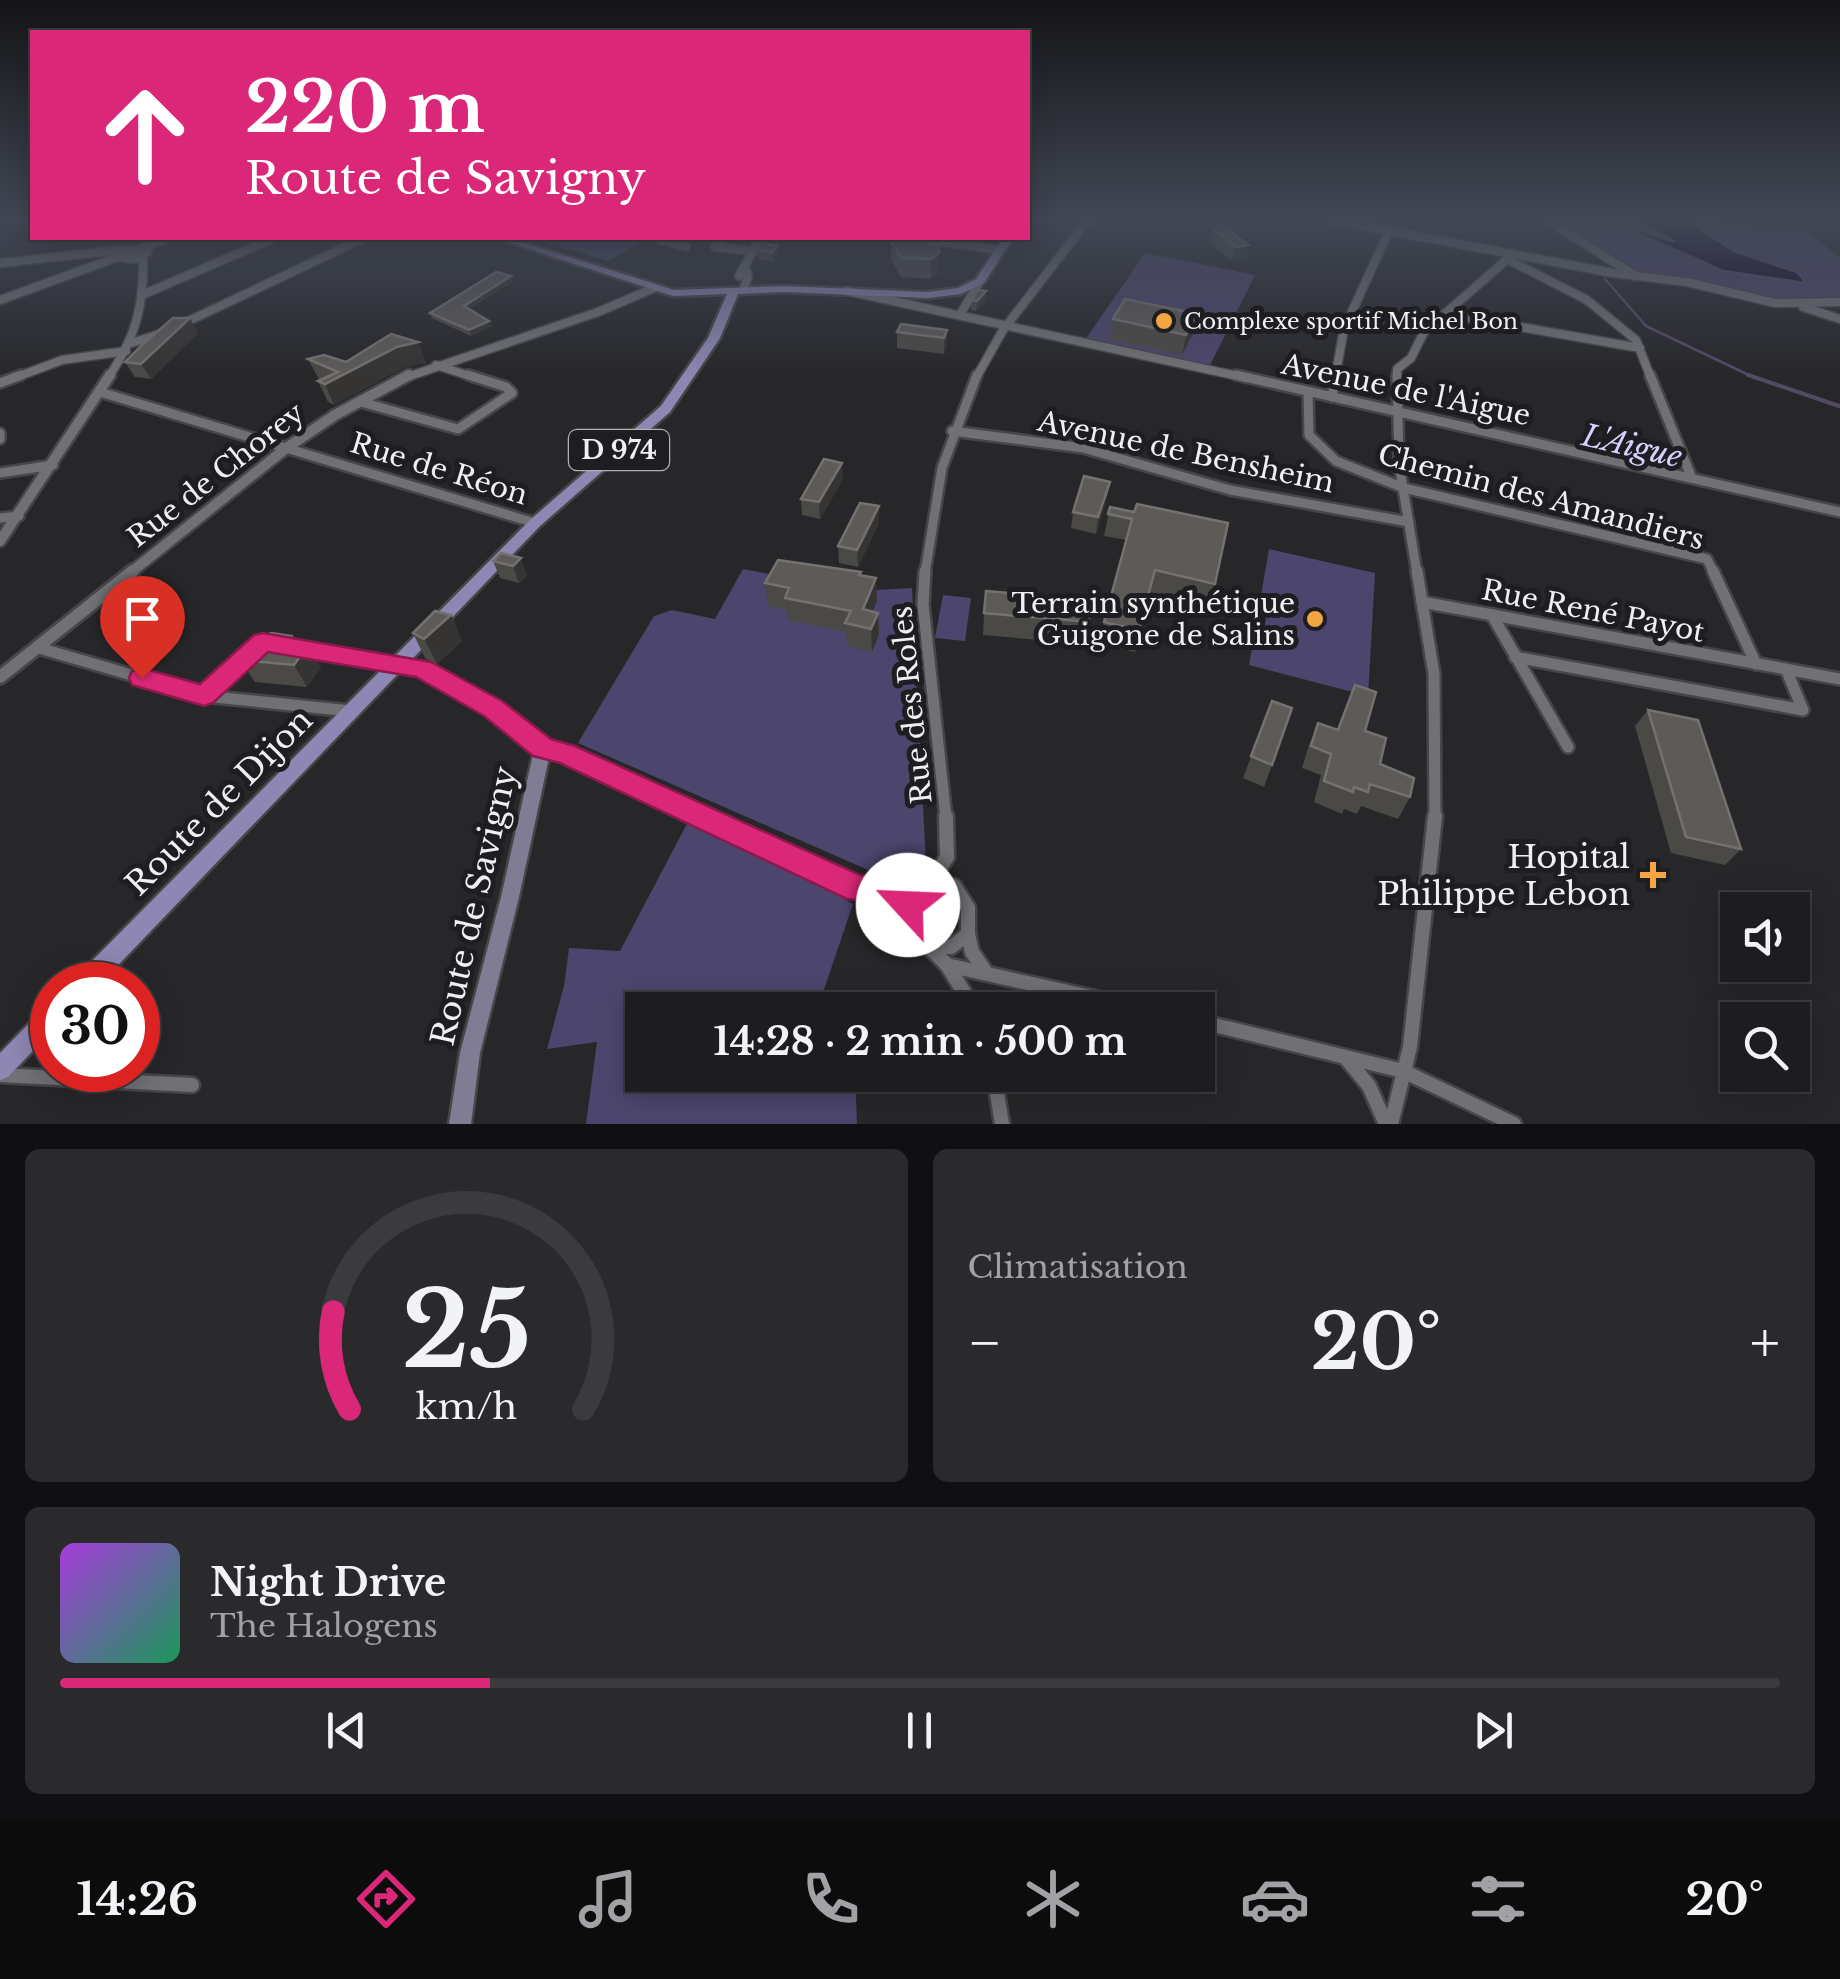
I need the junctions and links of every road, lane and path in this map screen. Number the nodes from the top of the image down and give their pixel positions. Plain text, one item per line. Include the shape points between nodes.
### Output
1 (78, 272) edge
2 (143, 272) edge
3 (194, 272) edge
4 (291, 272) edge
5 (617, 272) edge
6 (741, 272) edge
7 (746, 272) edge
8 (985, 272) edge
9 (1048, 272) edge
10 (1370, 272) edge
11 (1494, 272) edge
12 (1537, 272) edge
13 (1606, 272) edge
14 (1629, 272) edge
15 (1636, 277) junction
16 (654, 288) junction
17 (847, 292) junction
18 (966, 293) junction
19 (144, 294) junction
20 (736, 296) junction
21 (0, 300) edge
22 (1840, 302) edge
23 (1792, 304) junction
24 (961, 313) junction
25 (1446, 314) junction
26 (1840, 319) edge
27 (1008, 325) junction
28 (128, 347) junction
29 (1640, 348) junction
30 (435, 365) junction
31 (0, 383) edge
32 (100, 392) junction
33 (1308, 395) junction
34 (1332, 397) junction
35 (361, 402) junction
36 (1396, 415) junction
37 (952, 431) junction
38 (288, 446) junction
39 (53, 465) junction
40 (0, 473) edge
41 (1691, 476) junction
42 (1404, 488) junction
43 (1840, 512) edge
44 (18, 516) junction
45 (0, 518) edge
46 (1409, 522) junction
47 (535, 523) junction
48 (0, 542) edge
49 (1422, 602) junction
50 (1492, 615) junction
51 (263, 642) edge
52 (280, 645) edge
53 (39, 648) junction
54 (1514, 658) junction
55 (400, 664) junction
56 (1756, 664) junction
57 (1786, 669) junction
58 (0, 676) edge
59 (1838, 682) edge
60 (204, 696) junction
61 (354, 712) junction
62 (1568, 746) dead end
63 (543, 748) junction
64 (932, 882) junction
65 (858, 889) junction
66 (913, 891) junction
67 (909, 925) junction
68 (968, 934) junction
69 (929, 947) junction
70 (107, 962) edge
71 (947, 965) junction
72 (986, 971) junction
73 (964, 992) edge
74 (1074, 992) edge
75 (1215, 1026) edge
76 (30, 1040) edge
77 (1346, 1058) junction
78 (1404, 1071) junction
79 (0, 1072) edge
80 (192, 1085) dead end
81 (997, 1092) edge
82 (460, 1124) edge
83 (1002, 1124) edge
84 (1388, 1124) edge
85 (1514, 1124) edge

1 - 21 street
2 - 19 street
3 - 19 street
4 - 28 street
5 - 16 main road
6 - 20 street
7 - 20 street
8 - 18 main road
9 - 27 street, Rue des Roles
10 - 34 street via 1344,329
11 - 25 street
12 - 29 street via 1616,321
13 - 15 street
14 - 15 street
15 - 23 street
16 - 20 main road
16 - 30 street, Rue de Chorey
17 - 18 main road
17 - 20 main road via 763,289
17 - 24 street, Avenue de l'Aigue
18 - 24 street
19 - 28 street
20 - 47 main road, D 974 via 666,409
22 - 23 street
23 - 26 street
24 - 27 street, Avenue de l'Aigue
25 - 29 street
25 - 36 street via 1396,369
27 - 33 street, Avenue de l'Aigue
27 - 37 street, Rue des Roles
28 - 31 street via 62,360
28 - 32 street
29 - 41 street
30 - 35 street, Rue de Chorey
30 - 35 street via 512,393 458,429
32 - 38 street, Rue de Réon
32 - 39 street
33 - 34 street, Avenue de l'Aigue
33 - 42 street, Chemin des Amandiers via 1306,424 1314,443 1350,468
34 - 36 street, Avenue de l'Aigue
35 - 38 street, Rue de Chorey
36 - 41 street, Avenue de l'Aigue
36 - 42 street
37 - 46 street, Avenue de Bensheim via 1083,448 1230,490
37 - 64 street, Rue des Roles via 921,579 946,804 947,858
38 - 47 street, Rue de Réon
38 - 53 street, Rue de Chorey
39 - 40 street
39 - 44 street
41 - 43 street, Avenue de l'Aigue
42 - 46 street
42 - 56 street, Chemin des Amandiers via 1707,559
44 - 45 street
44 - 48 street
46 - 49 street
47 - 55 main road, D 974
49 - 50 street, Rue René Payot
49 - 78 street via 1434,674 1435,846
50 - 54 street
50 - 56 street, Rue René Payot
51 - 60 street
52 - 55 street
53 - 58 street, Rue de Chorey
53 - 60 street
54 - 57 street via 1803,710
54 - 62 street
55 - 61 main road, Route de Dijon / D 974
55 - 63 main road, Route de Savigny via 422,668 493,708
56 - 57 street, Rue René Payot
57 - 59 street, Rue René Payot
60 - 61 street
61 - 70 main road, Route de Dijon / D 974
63 - 65 street
63 - 82 main road, Route de Savigny via 470,1053
64 - 66 street
64 - 68 street via 962,892
65 - 66 street
65 - 67 street
66 - 67 street
67 - 69 street
68 - 69 street via 951,946
68 - 72 street
69 - 71 street
71 - 72 street
71 - 73 street
72 - 74 street
75 - 77 street
76 - 79 main road
77 - 78 street
77 - 84 street
78 - 84 street
78 - 85 street
79 - 80 street
81 - 83 street

